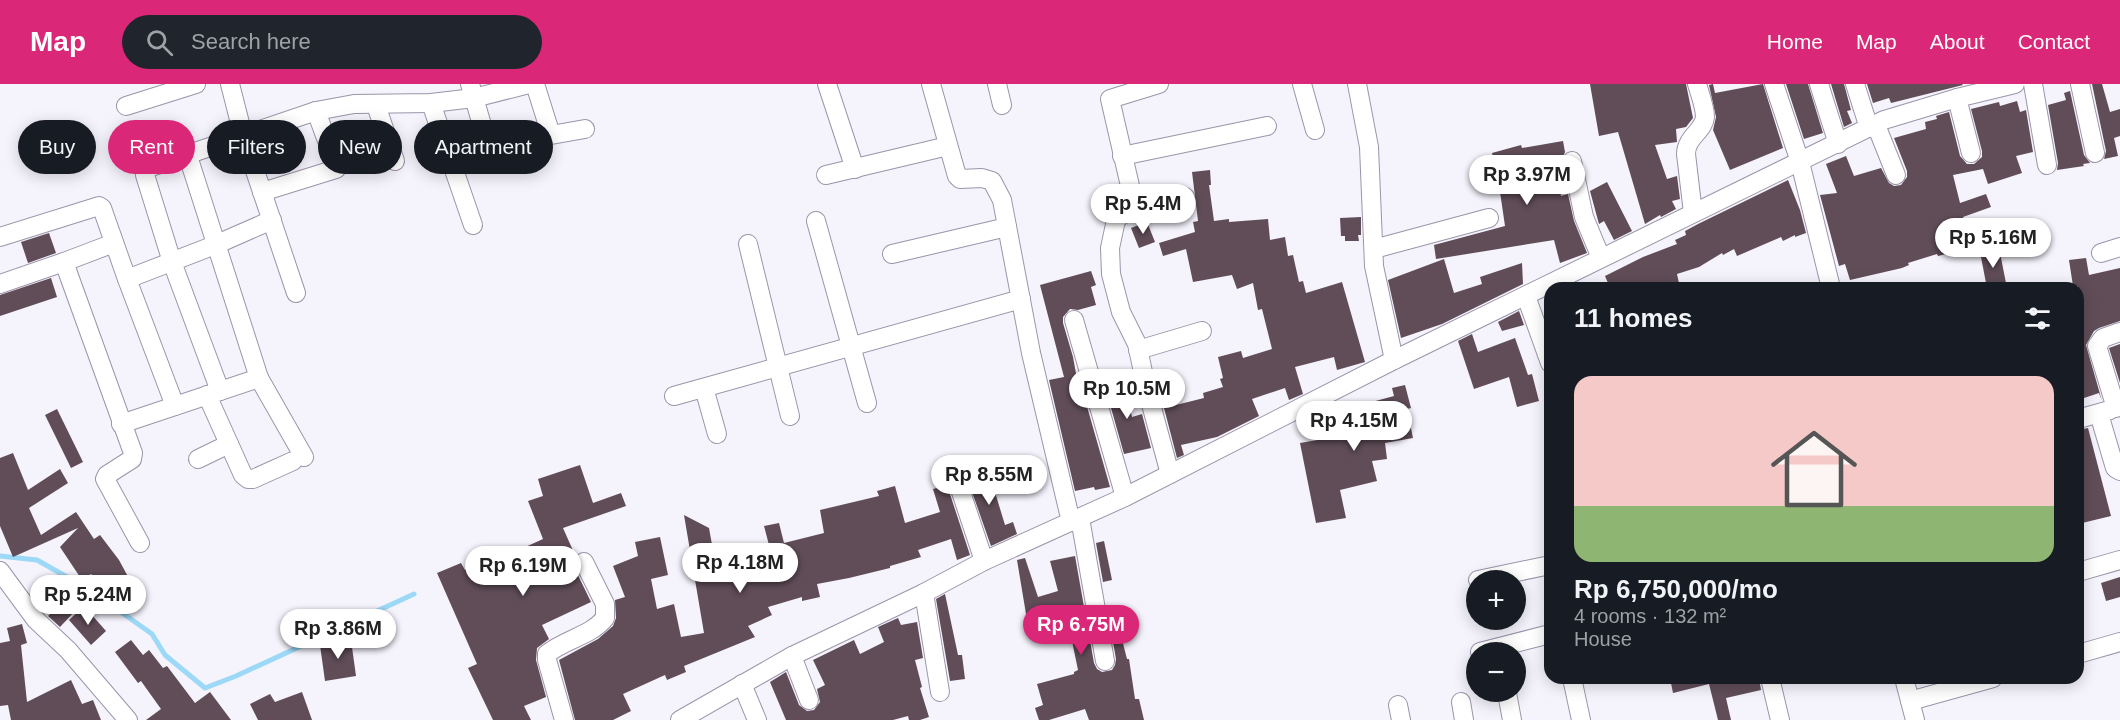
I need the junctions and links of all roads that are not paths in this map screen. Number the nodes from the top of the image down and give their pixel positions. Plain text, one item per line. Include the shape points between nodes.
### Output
1 (196, 84) edge
2 (230, 84) edge
3 (529, 84) edge
4 (535, 84) edge
5 (827, 84) edge
6 (931, 84) edge
7 (997, 84) edge
8 (1159, 84) edge
9 (1302, 84) edge
10 (1357, 84) edge
11 (1697, 84) edge
12 (1774, 84) edge
13 (1819, 84) edge
14 (1855, 84) edge
15 (2015, 84) edge
16 (2033, 84) edge
17 (2080, 84) edge
18 (472, 91) edge
19 (1108, 91) edge
20 (1957, 98) junction
21 (431, 103) junction
22 (376, 105) junction
23 (1002, 105) dead end
24 (126, 106) dead end
25 (316, 111) junction
26 (239, 120) edge
27 (289, 120) edge
28 (381, 120) edge
29 (481, 120) edge
30 (1267, 126) dead end
31 (1872, 126) junction
32 (585, 129) dead end
33 (1315, 130) dead end
34 (1838, 144) junction
35 (948, 146) junction
36 (1971, 153) dead end
37 (2095, 153) dead end
38 (1122, 156) junction
39 (1572, 161) dead end
40 (1800, 162) junction
41 (2047, 165) dead end
42 (855, 169) junction
43 (145, 174) edge
44 (193, 174) edge
45 (256, 174) edge
46 (826, 175) dead end
47 (1896, 176) dead end
48 (262, 192) junction
49 (1185, 197) dead end
50 (1136, 212) junction
51 (1693, 213) junction
52 (1489, 218) dead end
53 (272, 220) junction
54 (816, 221) dead end
55 (473, 225) dead end
56 (1008, 227) junction
57 (0, 237) edge
58 (114, 243) junction
59 (748, 244) dead end
60 (215, 245) junction
61 (2120, 247) edge
62 (1374, 249) junction
63 (2101, 253) dead end
64 (892, 254) dead end
65 (1601, 258) junction
66 (64, 262) junction
67 (172, 262) junction
68 (128, 279) junction
69 (1554, 282) edge
70 (1830, 282) edge
71 (0, 284) edge
72 (1544, 287) edge
73 (296, 293) dead end
74 (1526, 296) junction
75 (1021, 299) junction
76 (1074, 320) dead end
77 (1202, 332) dead end
78 (2120, 332) edge
79 (1544, 346) edge
80 (852, 347) junction
81 (1138, 350) junction
82 (1394, 360) junction
83 (777, 368) junction
84 (259, 378) junction
85 (704, 388) junction
86 (213, 393) junction
87 (674, 396) dead end
88 (867, 403) dead end
89 (174, 406) junction
90 (2118, 407) edge
91 (2098, 414) junction
92 (790, 416) dead end
93 (2084, 418) edge
94 (122, 424) junction
95 (717, 434) dead end
96 (229, 444) junction
97 (198, 459) dead end
98 (2120, 471) edge
99 (1170, 474) junction
100 (957, 480) dead end
101 (1125, 497) junction
102 (1076, 520) junction
103 (140, 543) dead end
104 (2120, 560) edge
105 (984, 561) junction
106 (584, 562) dead end
107 (1544, 566) edge
108 (1526, 570) edge
109 (1, 571) edge
110 (2084, 571) edge
111 (924, 593) junction
112 (1544, 636) edge
113 (1520, 642) edge
114 (2120, 642) edge
115 (2084, 652) edge
116 (792, 656) junction
117 (1105, 661) dead end
118 (742, 684) junction
119 (1573, 684) edge
120 (1771, 684) edge
121 (1906, 684) edge
122 (1971, 684) edge
123 (940, 692) dead end
124 (809, 700) dead end
125 (1910, 701) junction
126 (1509, 702) edge
127 (128, 720) edge
128 (564, 720) edge
129 (680, 720) edge
130 (758, 720) edge
131 (1512, 720) edge
132 (1581, 720) edge
133 (1780, 720) edge
134 (1915, 720) edge

1 - 24 street
2 - 26 street
3 - 18 street
4 - 32 street via 551,135
5 - 42 street
6 - 35 street
7 - 23 street
8 - 19 street
9 - 33 street
10 - 62 street via 1369,147
11 - 51 street via 1705,116 1686,146
12 - 40 street
13 - 34 street
14 - 31 street
15 - 20 street
16 - 41 street
17 - 37 street
18 - 21 street
18 - 29 street
19 - 38 street
20 - 31 street
20 - 36 street
21 - 22 street
21 - 55 street
22 - 25 street via 354,104
22 - 28 street
25 - 27 street
25 - 48 street via 336,169
30 - 38 street
31 - 34 street
31 - 47 street
34 - 40 street
35 - 42 street
35 - 56 street via 960,179 992,181 1002,200
38 - 50 street
39 - 65 street via 1584,217
40 - 51 street
40 - 70 street
42 - 46 street
43 - 67 street
44 - 60 street
45 - 48 street
48 - 53 street
49 - 50 street
50 - 81 street via 1124,213 1116,220 1110,248 1111,274 1121,312
51 - 65 street
52 - 62 street
53 - 60 street
53 - 73 street
54 - 80 street
56 - 64 street
56 - 75 street
57 - 58 street via 99,206
58 - 66 street
58 - 68 street
59 - 83 street
60 - 67 street
60 - 84 street
61 - 63 street
62 - 82 street via 1376,280
65 - 69 street
66 - 71 street
66 - 94 street
67 - 68 street
67 - 86 street
68 - 89 street
72 - 74 street
74 - 79 street
74 - 82 street
75 - 80 street
75 - 102 street via 1031,353
76 - 101 street
77 - 81 street
78 - 90 street via 2103,338 2097,346
80 - 83 street
80 - 88 street
81 - 99 street
82 - 99 street
83 - 85 street
83 - 92 street
84 - 86 street
84 - 96 street via 298,459 248,478
85 - 87 street
85 - 95 street
86 - 89 street
86 - 96 street
89 - 94 street
90 - 91 street
91 - 93 street
91 - 98 street via 2115,468
94 - 103 street via 133,456 105,480
96 - 97 street
99 - 101 street
100 - 105 street
101 - 102 street
102 - 105 street
102 - 117 street
104 - 110 street
105 - 111 street
106 - 128 street via 604,604 605,618 595,628 548,654
107 - 108 street
109 - 127 street via 36,621 68,650
111 - 116 street
111 - 123 street
112 - 113 street
114 - 115 street
116 - 118 street
116 - 124 street
118 - 129 street
118 - 130 street
119 - 132 street
120 - 133 street
121 - 125 street
122 - 125 street
125 - 134 street
126 - 131 street

